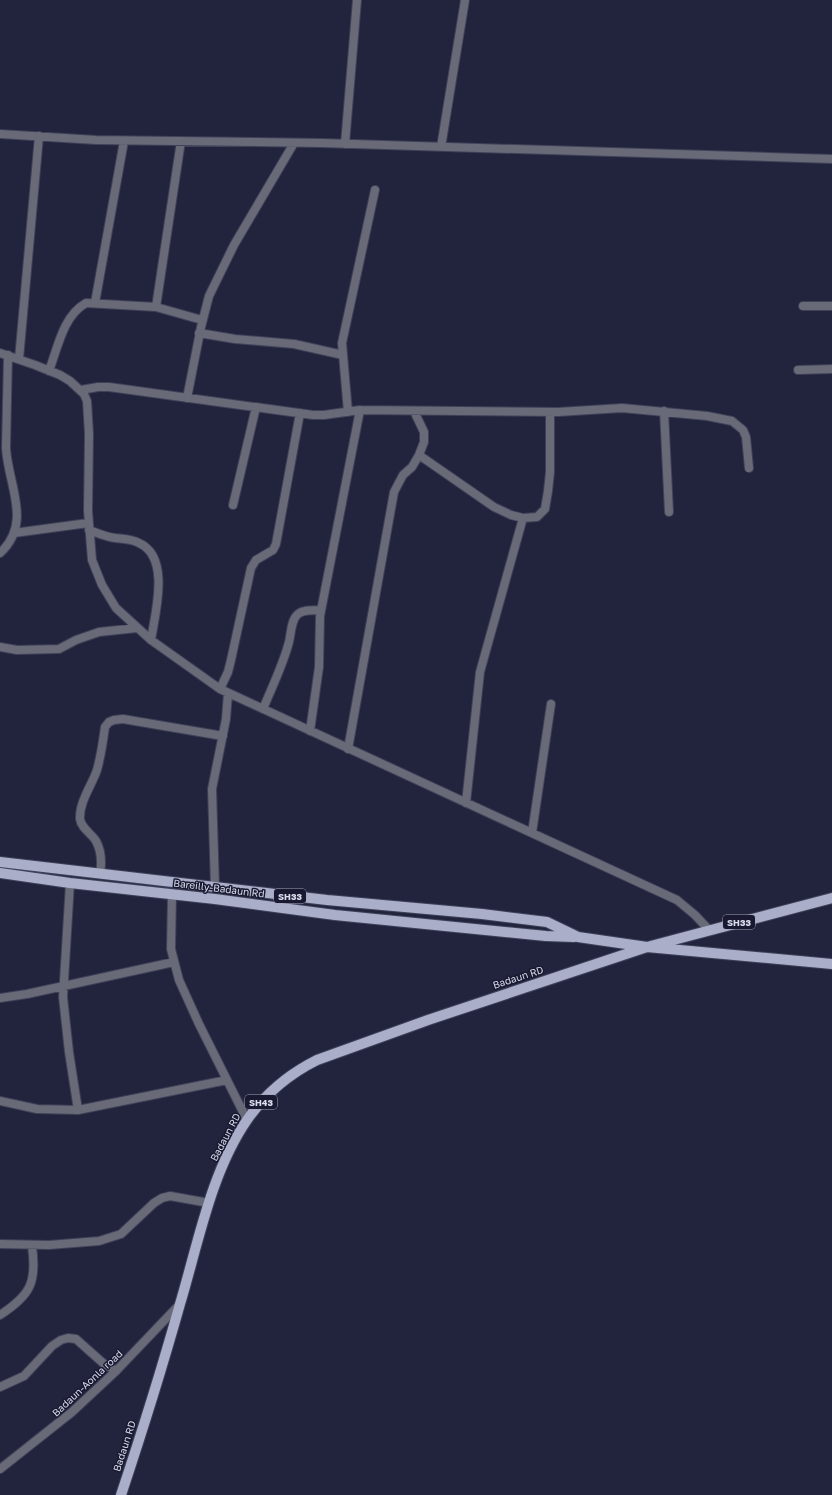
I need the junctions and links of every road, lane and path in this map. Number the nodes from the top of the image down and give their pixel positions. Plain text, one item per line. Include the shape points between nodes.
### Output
1 (357, 0) edge
2 (466, 0) edge
3 (0, 134) edge
4 (39, 136) junction
5 (124, 140) junction
6 (181, 141) junction
7 (294, 143) junction
8 (345, 144) junction
9 (441, 147) junction
10 (832, 159) edge
11 (375, 190) dead end
12 (95, 303) junction
13 (803, 306) dead end
14 (832, 306) edge
15 (156, 307) junction
16 (202, 320) junction
17 (200, 333) junction
18 (4, 354) edge
19 (343, 355) junction
20 (19, 359) junction
21 (832, 369) edge
22 (798, 370) dead end
23 (49, 371) junction
24 (81, 390) junction
25 (187, 398) junction
26 (256, 407) junction
27 (360, 410) junction
28 (414, 411) junction
29 (664, 411) junction
30 (348, 412) junction
31 (550, 412) junction
32 (300, 413) junction
33 (419, 455) junction
34 (749, 468) dead end
35 (233, 505) dead end
36 (669, 512) dead end
37 (522, 518) junction
38 (88, 527) junction
39 (14, 533) junction
40 (0, 553) edge
41 (321, 610) junction
42 (137, 628) junction
43 (151, 640) junction
44 (0, 647) edge
45 (224, 691) junction
46 (551, 704) dead end
47 (263, 709) junction
48 (310, 731) junction
49 (223, 736) junction
50 (348, 749) junction
51 (466, 803) junction
52 (532, 833) junction
53 (0, 862) edge
54 (0, 873) edge
55 (100, 874) junction
56 (70, 883) junction
57 (215, 887) junction
58 (172, 894) junction
59 (832, 898) edge
60 (709, 930) junction
61 (578, 937) junction
62 (647, 947) junction
63 (174, 962) junction
64 (832, 964) edge
65 (64, 986) junction
66 (0, 998) edge
67 (227, 1080) junction
68 (0, 1101) edge
69 (78, 1110) junction
70 (247, 1120) junction
71 (209, 1203) junction
72 (0, 1244) edge
73 (32, 1246) junction
74 (180, 1304) junction
75 (0, 1314) edge
76 (116, 1371) junction
77 (0, 1387) edge
78 (0, 1469) edge
79 (122, 1495) edge

1 - 8 street
2 - 9 street
3 - 4 street
4 - 5 street
4 - 20 street
5 - 6 street
5 - 12 street
6 - 7 street
6 - 15 street
7 - 8 street
7 - 16 street via 234,246 209,296
8 - 9 street
9 - 10 street
11 - 19 street via 343,334
12 - 15 street
12 - 23 street via 86,303 73,313 66,323
13 - 14 street
15 - 16 street
16 - 17 street
17 - 19 street via 294,344
17 - 25 street
18 - 20 street
18 - 39 street via 7,463 18,510
19 - 30 street
20 - 23 street
21 - 22 street
23 - 24 street via 70,381
24 - 25 street via 109,387
24 - 38 street via 87,401 88,415
25 - 26 street
26 - 32 street
26 - 35 street
27 - 28 street
27 - 30 street
27 - 41 street
28 - 31 street
28 - 33 street via 424,432 424,442
29 - 31 street via 622,408
29 - 34 street via 713,417 739,425 746,437
29 - 36 street
30 - 32 street via 324,416
31 - 37 street via 550,472 545,509 537,517
32 - 45 street via 276,544 273,550 256,560 251,568
33 - 37 street via 494,507
33 - 50 street via 412,467 403,475 394,492
37 - 51 street via 480,672
38 - 39 street
38 - 42 street via 92,560 102,585 116,608
38 - 43 street via 108,537 134,541 147,547 151,552 156,561 158,583
39 - 40 street
41 - 47 street via 302,611 293,620 289,644
41 - 48 street via 319,667
42 - 43 street
42 - 44 street via 99,632 59,649 17,650
43 - 45 street
45 - 47 street
45 - 49 street
46 - 52 street
47 - 48 street
48 - 50 street
49 - 55 street via 140,721 123,719 108,722 97,769 84,800 80,820 96,841 101,853
49 - 57 street via 212,789
50 - 51 street
51 - 52 street
52 - 60 street via 677,900
53 - 55 main road, SH33
54 - 56 main road, Bareilly-Badaun Rd / SH33
55 - 57 main road, SH33
56 - 58 main road, Bareilly-Badaun Rd / SH33
56 - 65 street
57 - 61 main road, SH33 via 547,922
58 - 61 main road, Bareilly-Badaun Rd / SH33 via 335,915
58 - 63 street via 170,938
59 - 60 main road, SH33
60 - 62 main road, SH33
61 - 62 main road, SH33
62 - 64 main road, SH33
62 - 70 main road, Badaun RD / SH43 via 436,1017 317,1060 300,1069 274,1089
63 - 65 street
63 - 67 street via 179,980
65 - 66 street
65 - 69 street via 65,1020
67 - 69 street
67 - 70 street
68 - 69 street via 37,1109
70 - 71 main road, Badaun RD / SH43 via 223,1165
71 - 73 street via 170,1196 154,1203 120,1234 98,1241
71 - 74 main road, Badaun RD / SH43
72 - 73 street
73 - 75 street via 34,1274 31,1286 14,1306
74 - 76 street, Badaun-Aonla road
74 - 79 main road, Badaun RD / SH43
76 - 77 street via 76,1340 68,1338 52,1346 24,1376
76 - 78 street, Badaun-Aonla road via 67,1416

